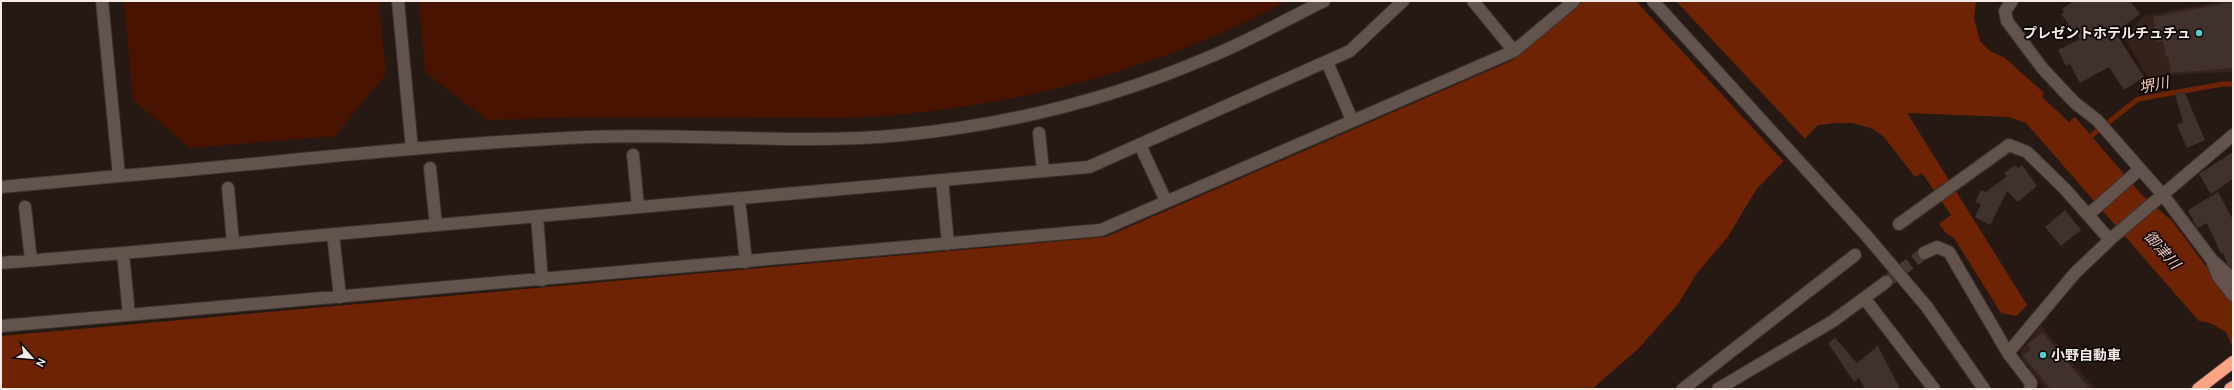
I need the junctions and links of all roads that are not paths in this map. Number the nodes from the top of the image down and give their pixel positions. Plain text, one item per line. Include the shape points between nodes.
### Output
1 (102, 1) edge
2 (398, 1) edge
3 (1324, 1) edge
4 (1403, 1) edge
5 (1472, 1) edge
6 (1574, 1) edge
7 (1653, 1) edge
8 (2012, 1) edge
9 (1514, 51) junction
10 (1327, 62) junction
11 (1352, 120) junction
12 (1039, 133) dead end
13 (2233, 136) edge
14 (1140, 145) junction
15 (412, 149) junction
16 (633, 155) dead end
17 (430, 168) dead end
18 (1043, 170) junction
19 (2137, 171) junction
20 (119, 176) junction
21 (942, 180) junction
22 (1, 187) edge
23 (228, 188) dead end
24 (739, 199) junction
25 (2160, 199) junction
26 (1166, 201) junction
27 (638, 206) junction
28 (25, 207) dead end
29 (2091, 213) junction
30 (537, 217) junction
31 (1899, 224) dead end
32 (436, 225) junction
33 (333, 234) junction
34 (2112, 238) junction
35 (233, 242) junction
36 (948, 244) junction
37 (123, 253) junction
38 (1924, 253) tunnel mouth
39 (1855, 255) dead end
40 (31, 260) junction
41 (2212, 260) junction
42 (746, 262) junction
43 (1, 263) edge
44 (2233, 279) edge
45 (542, 280) junction
46 (1886, 282) tunnel mouth
47 (2233, 296) edge
48 (340, 297) junction
49 (1865, 299) junction
50 (129, 315) junction
51 (1, 326) edge
52 (2008, 353) junction
53 (2229, 365) edge
54 (2233, 387) edge
55 (1683, 389) edge
56 (1718, 389) edge
57 (1934, 389) edge
58 (1984, 389) edge
59 (2030, 389) edge
60 (2198, 389) edge
61 (2230, 389) edge

1 - 20 street
2 - 15 street
3 - 15 street via 1210,57 1137,85 1038,112 950,129 844,138 585,137
4 - 10 street via 1350,51
5 - 9 street
6 - 9 street
7 - 58 street via 1865,234 1927,307
8 - 19 street via 2005,11 2007,21 2034,57 2075,103 2097,120
9 - 11 street
10 - 11 street
10 - 14 street
11 - 26 street
12 - 18 street
13 - 25 street
14 - 18 street via 1088,166
14 - 26 street
15 - 20 street
16 - 27 street
17 - 32 street
18 - 21 street
19 - 25 street
19 - 29 street
20 - 22 street
21 - 24 street
21 - 36 street
23 - 35 street
24 - 27 street
24 - 42 street
25 - 34 street
25 - 41 street
26 - 36 street via 1101,230
27 - 30 street
28 - 40 street
29 - 31 street via 2027,152 2009,145
29 - 34 street
30 - 32 street
30 - 45 street
32 - 33 street
33 - 35 street
33 - 48 street
34 - 52 street via 2075,273
35 - 37 street
36 - 42 street
37 - 40 street
37 - 50 street
38 - 52 street via 1938,247 1949,252
39 - 55 street
40 - 43 street
41 - 44 street
41 - 47 street via 2218,276
42 - 45 street
45 - 48 street
46 - 49 street
48 - 50 street
49 - 56 street via 1833,321
49 - 57 street
50 - 51 street
52 - 59 street via 2030,384
53 - 60 highway
54 - 61 highway

